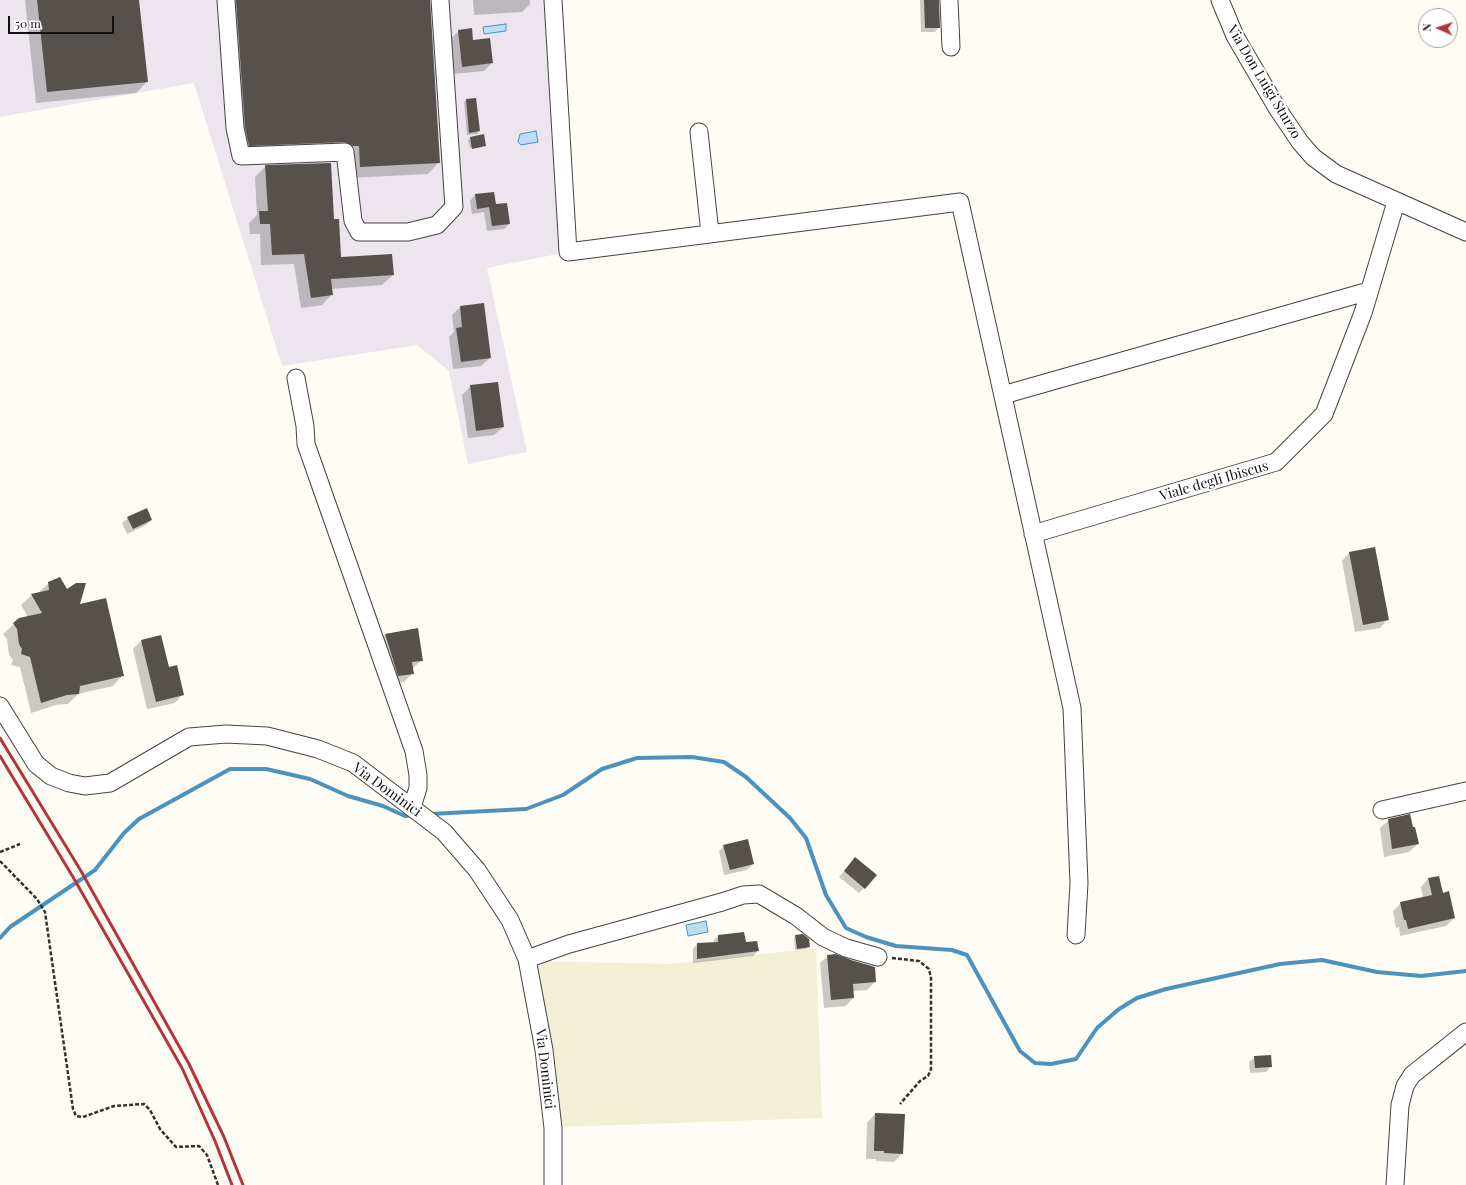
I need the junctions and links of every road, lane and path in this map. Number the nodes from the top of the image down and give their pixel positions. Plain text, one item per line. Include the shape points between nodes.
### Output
1 (226, 0) edge
2 (440, 0) edge
3 (554, 0) edge
4 (949, 0) edge
5 (1220, 0) edge
6 (951, 47) dead end
7 (699, 132) dead end
8 (1396, 202) junction
9 (1466, 232) edge
10 (710, 233) junction
11 (1369, 291) junction
12 (296, 378) dead end
13 (1003, 396) junction
14 (1033, 534) junction
15 (0, 706) edge
16 (1466, 791) edge
17 (1382, 810) dead end
18 (418, 812) junction
19 (20, 844) dead end
20 (0, 852) edge
21 (0, 861) edge
22 (1076, 936) dead end
23 (878, 957) joint
24 (527, 959) junction
25 (1466, 1032) edge
26 (900, 1104) dead end
27 (218, 1185) edge
28 (553, 1185) edge
29 (1395, 1185) edge

1 - 2 street via 235,128 241,156 345,152 352,221 359,232 408,232 437,225 454,207
3 - 10 street via 568,252
4 - 6 street
5 - 8 street, Via Don Luigi Sturzo via 1235,36 1300,142 1322,165 1336,174
7 - 10 street
8 - 9 street, Via Don Luigi Sturzo
8 - 11 street, Viale degli Ibiscus
10 - 13 street via 960,202
11 - 13 street
11 - 14 street, Viale degli Ibiscus via 1324,414 1276,462
12 - 18 street via 306,444 414,751 418,775
13 - 14 street
14 - 22 street via 1072,708 1079,883
15 - 18 street, Via Dominici via 36,764 51,776 69,783 85,786 110,783 189,737 226,734 267,736 318,749 353,764
16 - 17 street
18 - 24 street, Via Dominici via 444,832 477,870 510,920
19 - 20 path
21 - 27 path via 37,899 45,912 76,1116 83,1117 114,1106 144,1104 160,1129 176,1147 199,1146 207,1155
23 - 24 street via 846,948 823,937 796,916 759,894 743,895 569,944
23 - 26 path via 919,961 929,968 932,978 932,1068 928,1076 920,1081
24 - 28 street, Via Dominici via 544,1050 553,1128
25 - 29 street via 1412,1075 1405,1086 1400,1105

